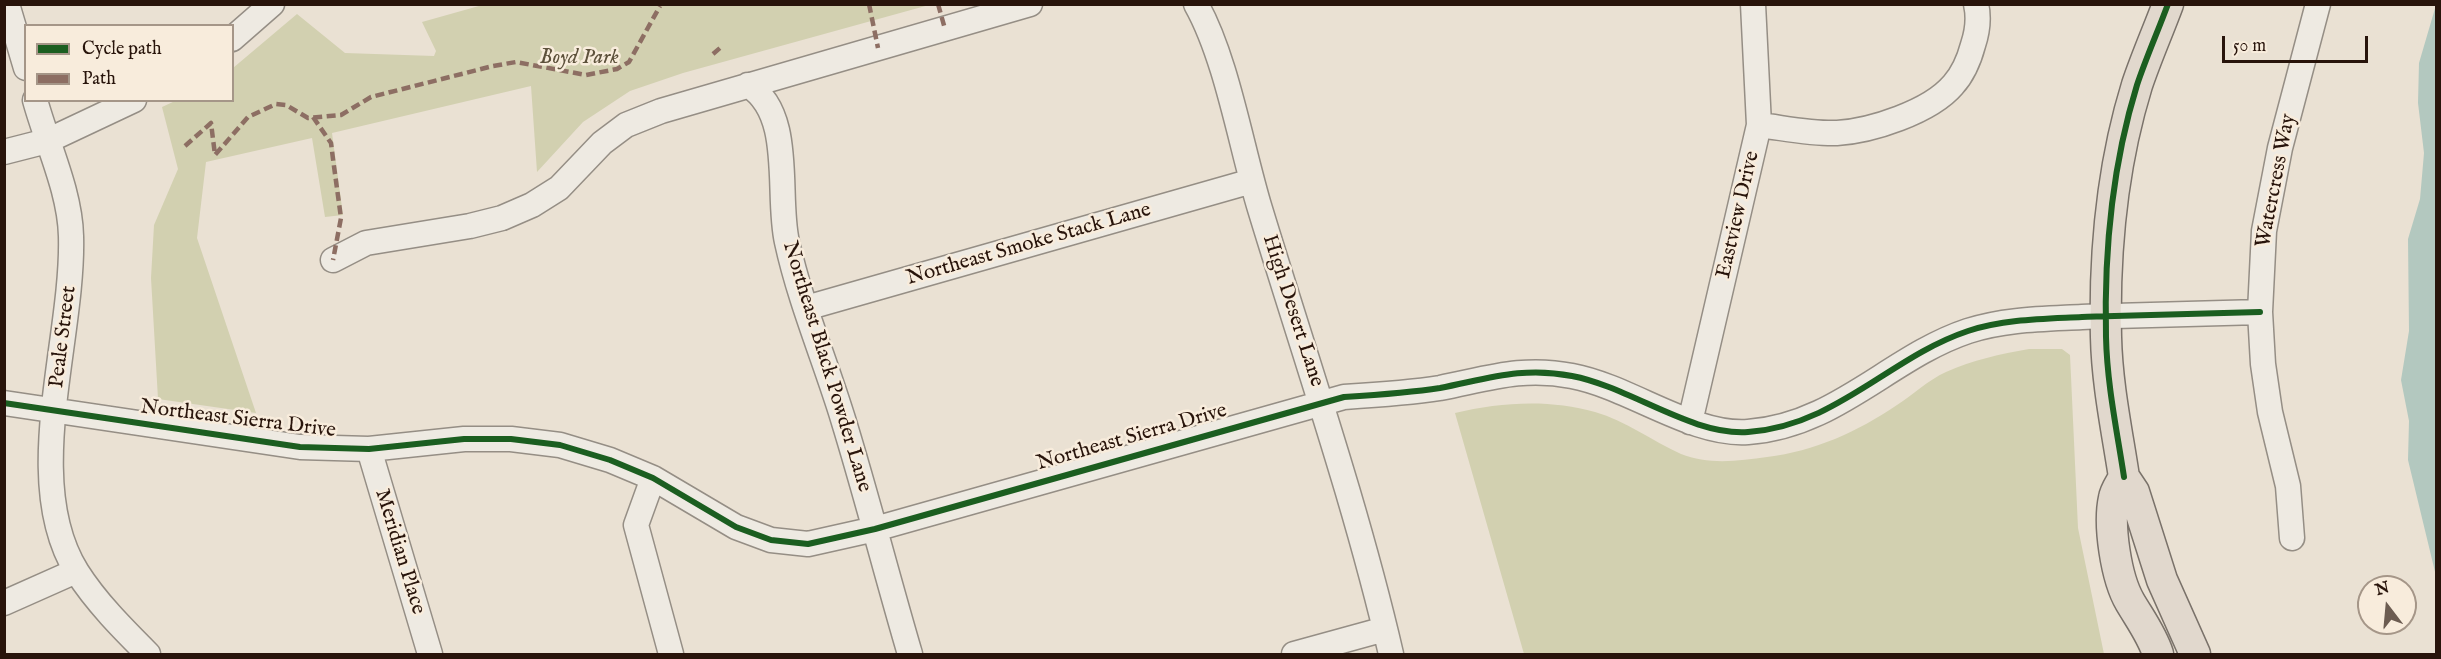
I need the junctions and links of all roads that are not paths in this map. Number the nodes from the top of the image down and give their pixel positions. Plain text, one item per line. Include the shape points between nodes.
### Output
1 (7, 4) edge
2 (272, 4) edge
3 (1030, 4) edge
4 (1196, 4) edge
5 (1753, 4) edge
6 (1976, 4) edge
7 (2168, 4) edge
8 (2318, 4) edge
9 (234, 37) edge
10 (24, 61) edge
11 (748, 85) junction
12 (36, 102) edge
13 (130, 102) edge
14 (1759, 125) junction
15 (47, 141) junction
16 (4, 152) edge
17 (1252, 181) junction
18 (333, 260) dead end
19 (806, 308) junction
20 (2259, 312) junction
21 (2106, 316) junction
22 (1321, 402) junction
23 (4, 403) edge
24 (55, 413) junction
25 (1690, 422) junction
26 (369, 449) junction
27 (2124, 477) junction
28 (653, 478) junction
29 (875, 529) junction
30 (2292, 538) dead end
31 (76, 570) junction
32 (4, 603) edge
33 (1385, 629) junction
34 (148, 654) edge
35 (430, 654) edge
36 (671, 654) edge
37 (910, 654) edge
38 (1294, 654) edge
39 (1391, 654) edge
40 (2158, 654) edge
41 (2195, 654) edge

1 - 10 street
2 - 9 street
3 - 11 street
4 - 17 street, High Desert Lane via 1221,68
5 - 14 street, Eastview Drive
6 - 14 street via 1975,39 1967,65 1953,86 1934,102 1861,130 1835,133
7 - 21 main road via 2138,85 2122,145 2112,206
8 - 20 street, Watercress Way via 2280,148 2264,231
11 - 18 street via 626,125 602,143 559,188 502,218 366,243
11 - 19 street, Northeast Black Powder Lane via 761,93 769,106 778,143 786,241
12 - 15 street, Peale Street
13 - 15 street
14 - 25 street, Eastview Drive
15 - 16 street
15 - 24 street, Peale Street via 71,233 71,280
17 - 19 street, Northeast Smoke Stack Lane
17 - 22 street, High Desert Lane
19 - 29 street, Northeast Black Powder Lane
20 - 21 street, Northeast Sierra Drive
20 - 30 street, Watercress Way via 2270,412 2288,486
21 - 25 street, Northeast Sierra Drive via 2036,319 1969,331 1929,348 1824,411 1788,425 1748,432
21 - 27 main road
22 - 25 street, Northeast Sierra Drive via 1418,391 1520,371 1545,372 1596,382
22 - 29 street, Northeast Sierra Drive
22 - 33 street, High Desert Lane
23 - 24 street, Northeast Sierra Drive
24 - 26 street, Northeast Sierra Drive via 300,447
24 - 31 street, Peale Street via 49,460 52,500
26 - 28 street, Northeast Sierra Drive via 464,439 511,439 560,445
26 - 35 street, Meridian Place
27 - 40 main road via 2114,497 2113,518 2120,576
27 - 41 main road via 2134,492 2162,580
28 - 29 street, Northeast Sierra Drive via 736,527 771,540 808,544
28 - 36 street via 636,525
29 - 37 street, Northeast Black Powder Lane
31 - 32 street
31 - 34 street, Peale Street via 105,609
33 - 38 street
33 - 39 street, High Desert Lane

